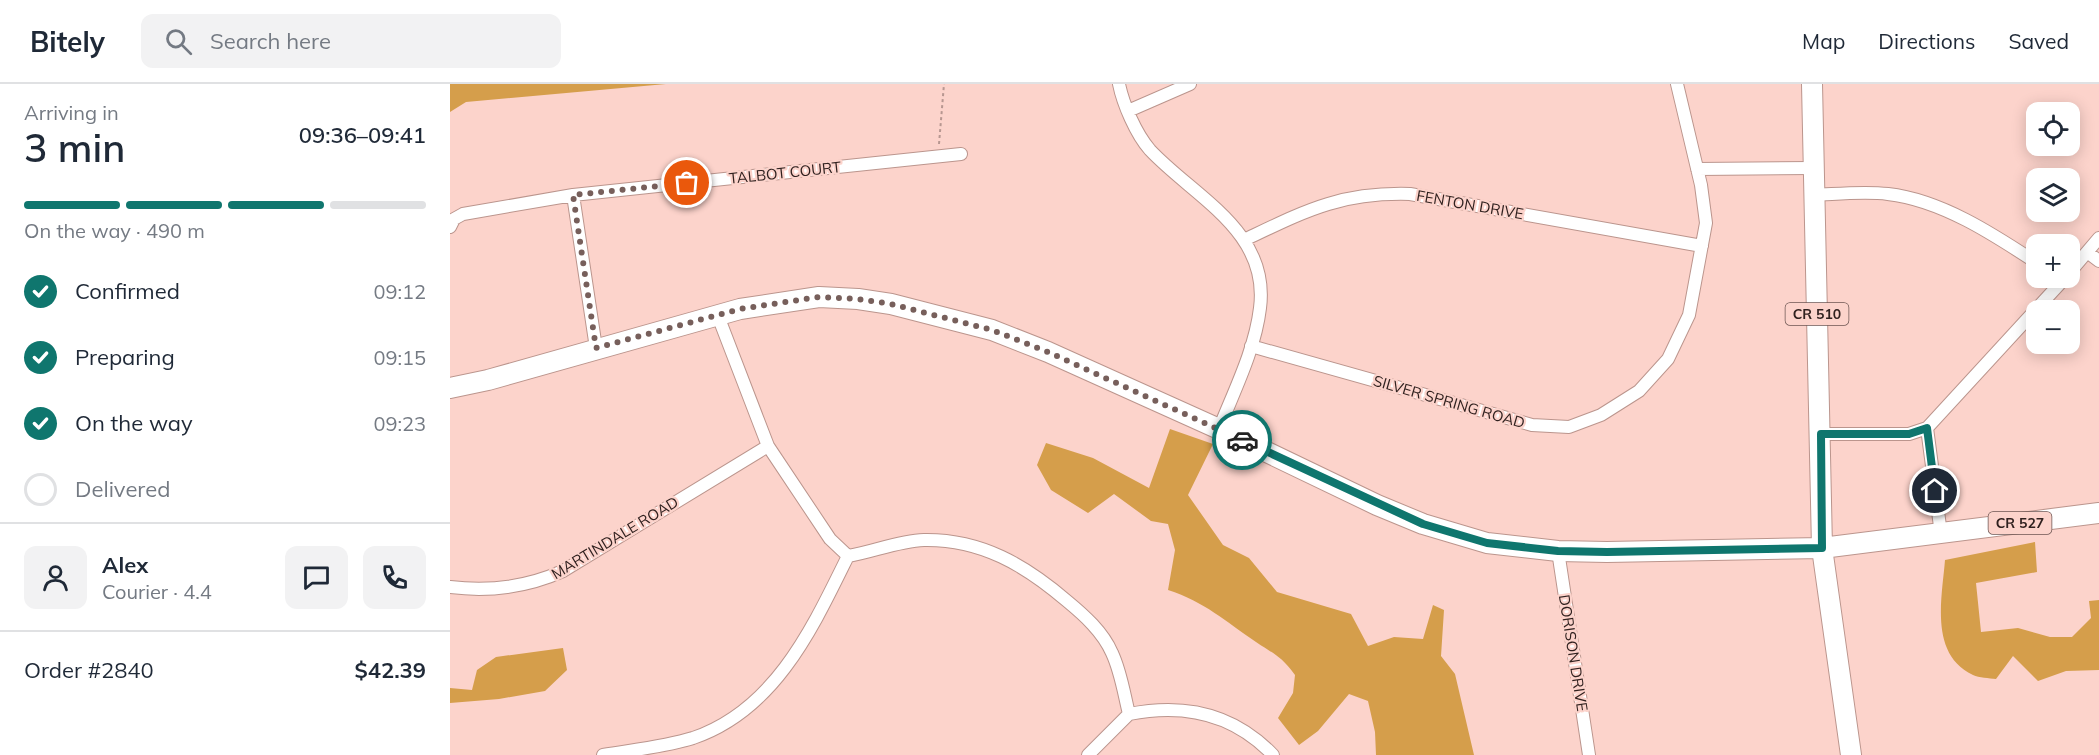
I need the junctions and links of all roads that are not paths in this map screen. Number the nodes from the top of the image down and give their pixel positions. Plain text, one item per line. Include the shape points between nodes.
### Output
1 (1119, 84) edge
2 (1190, 84) edge
3 (1677, 84) edge
4 (1812, 84) edge
5 (1128, 111) junction
6 (962, 154) dead end
7 (1814, 168) junction
8 (1697, 169) junction
9 (573, 195) junction
10 (1814, 195) junction
11 (450, 227) edge
12 (2099, 238) edge
13 (1244, 240) junction
14 (1702, 246) junction
15 (2087, 252) junction
16 (2026, 256) edge
17 (2080, 260) edge
18 (2099, 261) edge
19 (2054, 288) edge
20 (718, 316) junction
21 (1251, 346) junction
22 (596, 348) junction
23 (450, 388) edge
24 (1927, 428) junction
25 (1219, 429) junction
26 (1821, 434) junction
27 (768, 446) junction
28 (2099, 513) edge
29 (1941, 534) junction
30 (1822, 548) junction
31 (1558, 551) junction
32 (848, 556) junction
33 (450, 587) edge
34 (1129, 714) junction
35 (603, 755) edge
36 (1088, 755) edge
37 (1273, 755) edge
38 (1589, 755) edge
39 (1851, 755) edge

1 - 5 street
2 - 5 street
3 - 8 street, SILVER SPRING ROAD
4 - 7 main road, CR 510
5 - 13 street via 1149,148 1227,216
6 - 9 street, TALBOT COURT
7 - 8 street
7 - 10 main road, CR 510
8 - 14 street, SILVER SPRING ROAD via 1706,223
9 - 11 street, TALBOT COURT via 463,214
9 - 22 street
10 - 16 street via 1887,193 1915,199 1958,217
10 - 26 main road, CR 510
12 - 15 street
13 - 14 street, FENTON DRIVE via 1313,207 1382,193 1410,194
13 - 21 street via 1259,275 1260,307
14 - 21 street, SILVER SPRING ROAD via 1689,315 1668,359 1639,391 1601,415 1569,427 1532,425
15 - 17 street
15 - 18 street
19 - 24 street
20 - 22 main road, CR 527
20 - 25 main road, CR 527 via 819,297 891,304 992,330
20 - 27 street
21 - 25 street
22 - 23 main road, CR 527
24 - 26 street via 1909,434
24 - 29 street
25 - 31 main road, CR 527 via 1423,524 1487,543
26 - 30 main road, CR 510
27 - 32 street via 830,539
27 - 33 street, MARTINDALE ROAD via 563,572 540,582 512,587
28 - 29 main road, CR 527
29 - 30 main road, CR 527
30 - 31 main road, CR 527
30 - 39 main road, CR 510
31 - 38 street, DORISON DRIVE
32 - 34 street via 922,540 976,546 1019,564 1077,609 1099,632 1112,651
32 - 35 street via 802,643 759,699 715,729 690,739
34 - 36 street
34 - 37 street via 1166,708 1196,710 1241,730

